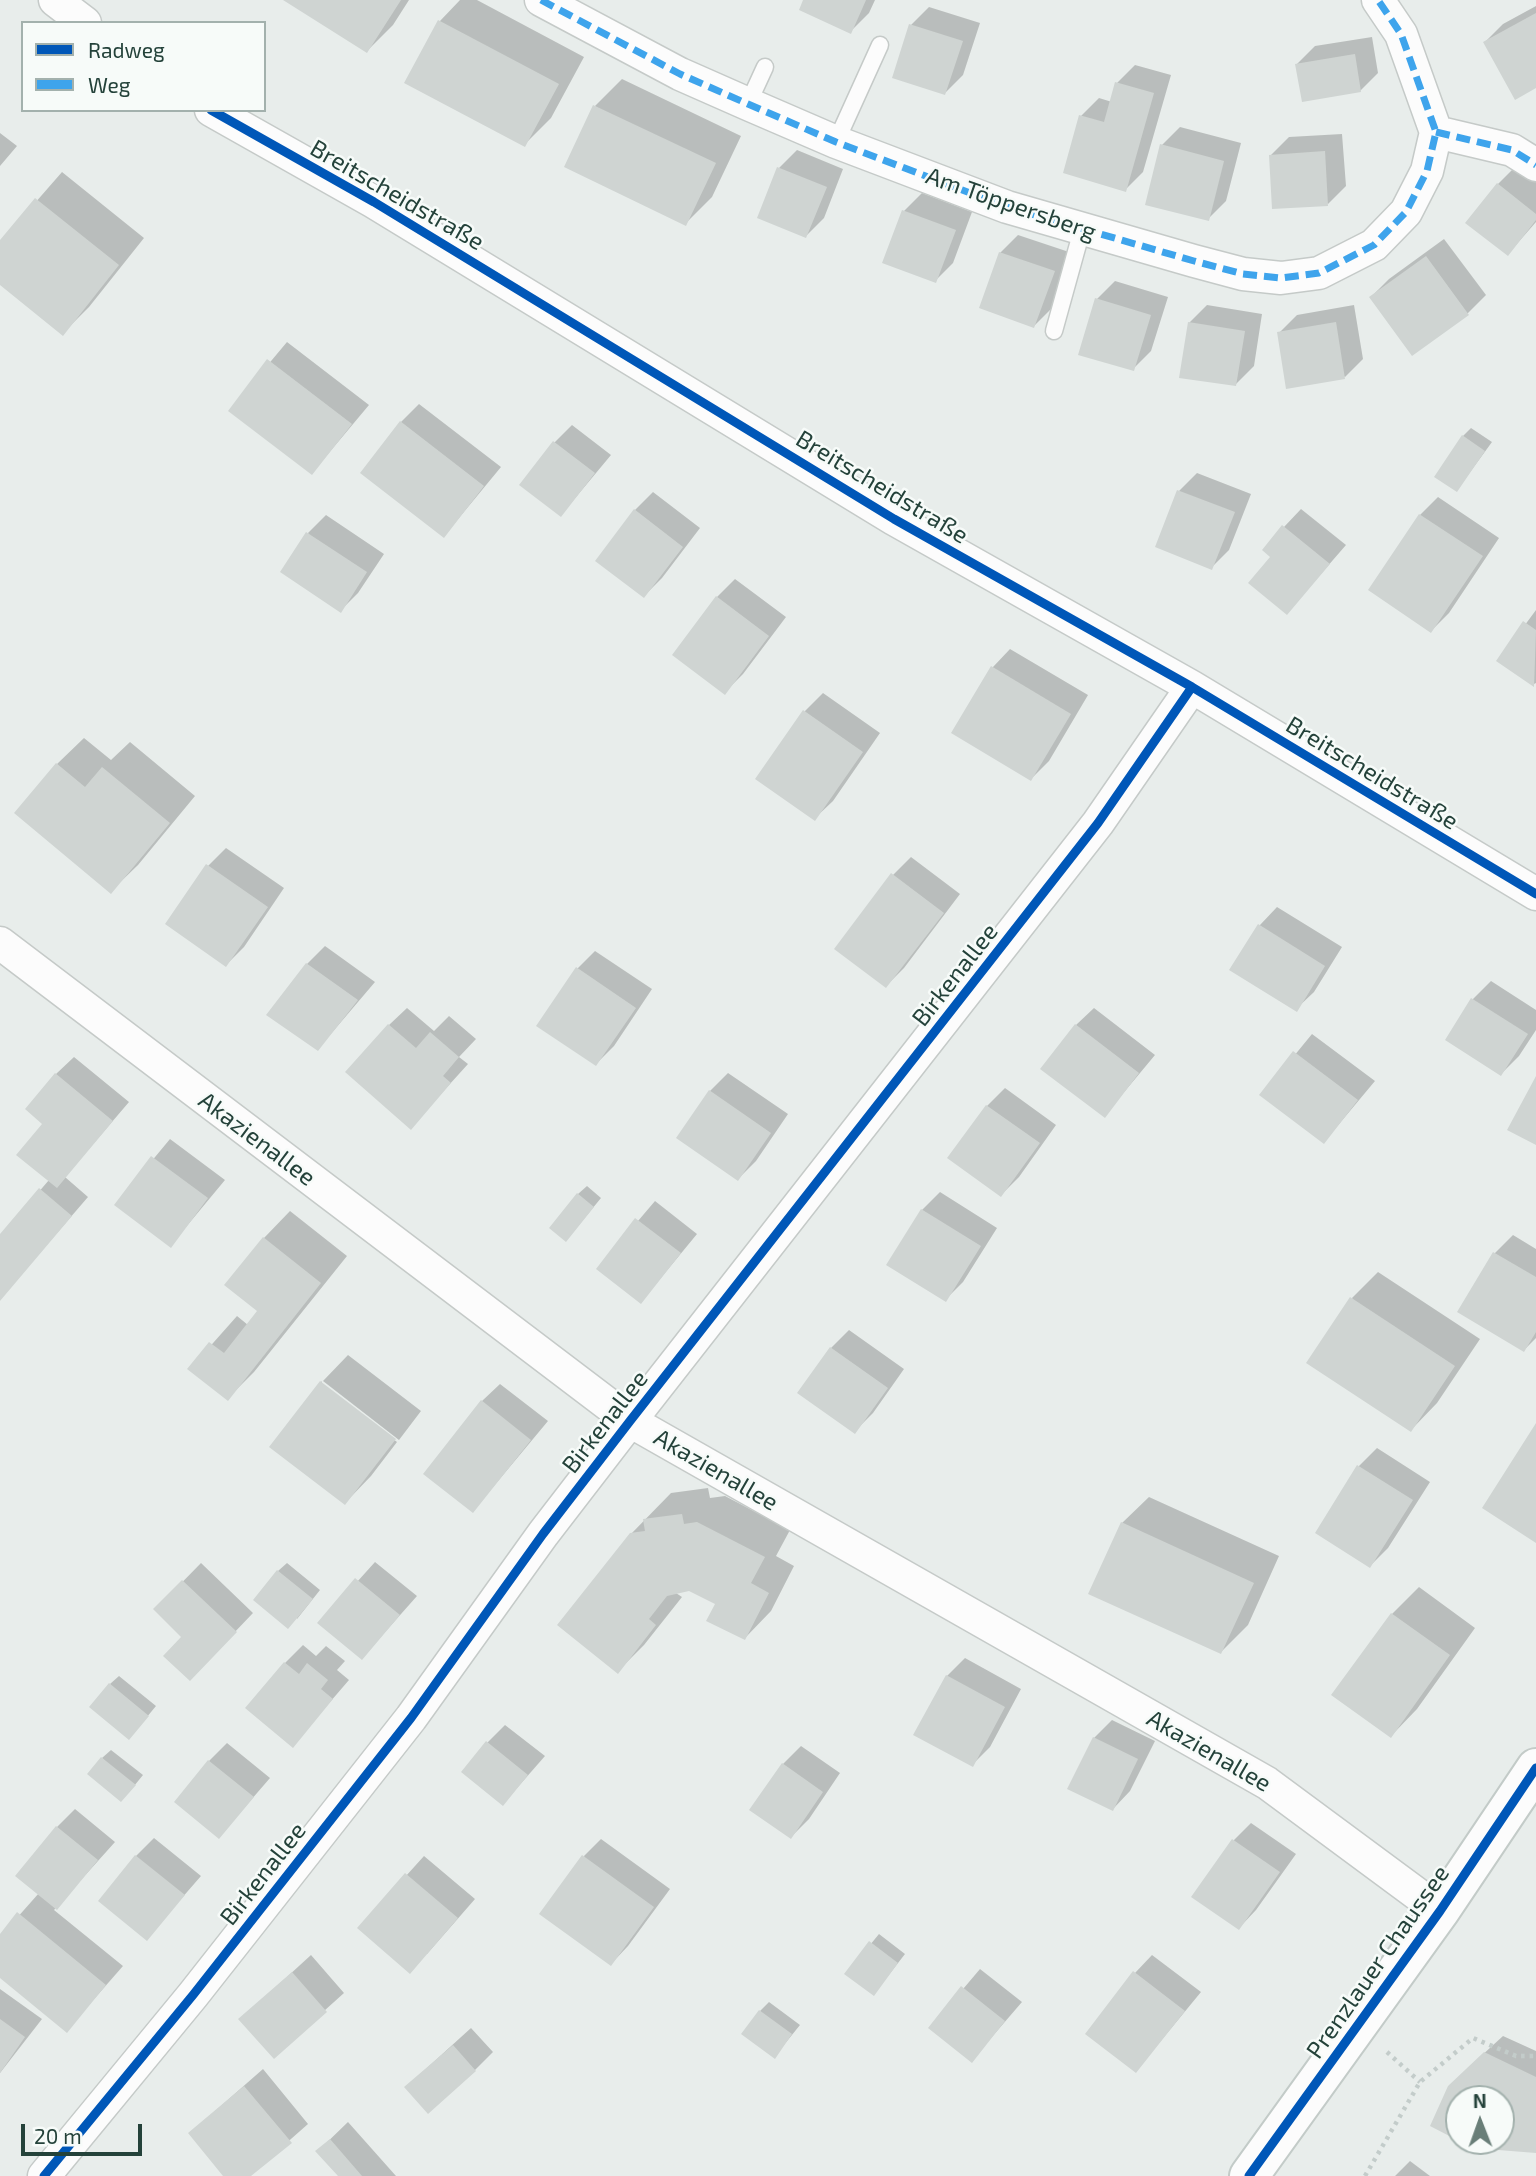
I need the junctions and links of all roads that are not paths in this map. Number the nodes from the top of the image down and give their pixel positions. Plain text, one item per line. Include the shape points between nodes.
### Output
1 (55, 0) edge
2 (541, 0) edge
3 (1378, 0) edge
4 (82, 21) edge
5 (880, 44) dead end
6 (765, 68) dead end
7 (748, 104) junction
8 (215, 112) edge
9 (1436, 132) junction
10 (836, 142) junction
11 (1536, 165) edge
12 (1082, 230) junction
13 (1054, 331) dead end
14 (1192, 687) junction
15 (1536, 894) edge
16 (0, 943) edge
17 (629, 1421) junction
18 (1536, 1768) edge
19 (1440, 1911) junction
20 (44, 2176) edge
21 (1249, 2176) edge

1 - 4 street
2 - 7 street, Am Töppersberg via 680,74
3 - 9 street via 1401,34
5 - 10 lane
6 - 7 lane
7 - 10 street, Am Töppersberg
8 - 14 street, Breitscheidstraße via 374,202 894,519
9 - 11 street via 1512,150
9 - 12 street, Am Töppersberg via 1427,171 1406,212 1374,245 1318,273 1281,278 1244,274
10 - 12 street, Am Töppersberg via 1007,207
12 - 13 lane
14 - 15 street, Breitscheidstraße
14 - 17 street, Birkenallee via 1098,823
16 - 17 street, Akazienallee
17 - 19 street, Akazienallee via 1267,1783
17 - 20 street, Birkenallee via 411,1718
18 - 19 main road, Prenzlauer Chaussee
19 - 21 main road, Prenzlauer Chaussee

